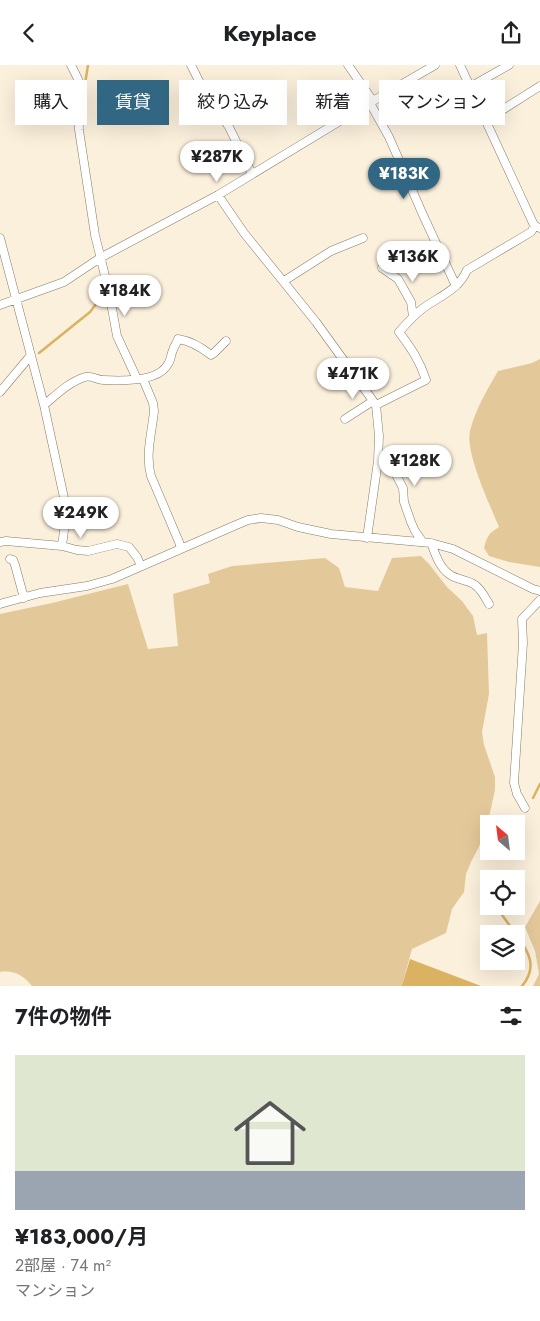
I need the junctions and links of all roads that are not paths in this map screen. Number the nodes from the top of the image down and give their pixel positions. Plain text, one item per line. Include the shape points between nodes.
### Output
1 (71, 65) edge
2 (191, 65) edge
3 (348, 65) edge
4 (435, 65) edge
5 (460, 65) edge
6 (509, 65) edge
7 (467, 80) edge
8 (482, 80) edge
9 (540, 86) edge
10 (371, 102) junction
11 (505, 108) edge
12 (487, 125) edge
13 (252, 174) junction
14 (218, 195) junction
15 (538, 227) edge
16 (363, 237) dead end
17 (0, 238) edge
18 (100, 258) junction
19 (382, 268) dead end
20 (284, 281) junction
21 (456, 286) junction
22 (16, 299) junction
23 (0, 305) edge
24 (413, 317) junction
25 (226, 341) dead end
26 (31, 355) junction
27 (140, 379) junction
28 (0, 392) edge
29 (375, 403) junction
30 (44, 405) junction
31 (345, 419) dead end
32 (416, 451) dead end
33 (378, 461) junction
34 (394, 471) junction
35 (367, 537) junction
36 (422, 541) junction
37 (0, 542) edge
38 (431, 543) junction
39 (62, 546) junction
40 (181, 548) junction
41 (10, 559) dead end
42 (140, 566) junction
43 (540, 591) edge
44 (24, 598) junction
45 (540, 599) edge
46 (0, 604) edge
47 (489, 604) dead end
48 (525, 807) dead end

1 - 18 street via 80,87 79,130
2 - 13 street via 229,127
3 - 10 street
4 - 10 street
5 - 7 street
6 - 8 street
9 - 11 street
10 - 13 street
10 - 21 street
12 - 15 street
13 - 14 street
14 - 18 street
14 - 20 street via 244,233
15 - 21 street via 467,270
16 - 20 street via 331,251
17 - 22 street
18 - 22 street via 64,281
18 - 27 street via 117,336
19 - 24 street via 398,279 411,301
20 - 29 street
21 - 24 street
22 - 23 street
22 - 26 street
24 - 29 street via 399,332 414,352 426,380
25 - 27 street via 211,355 199,345 178,339 168,366
26 - 28 street
26 - 30 street
27 - 30 street via 85,377
27 - 40 street via 154,411 148,468
29 - 31 street
29 - 33 street
30 - 39 street via 66,507
32 - 34 street
33 - 34 street
33 - 35 street
34 - 36 street via 403,488 411,522
35 - 36 street
35 - 40 street via 331,534 260,518
36 - 38 street
37 - 39 street
38 - 43 street via 453,549
38 - 47 street via 448,574 474,583
39 - 42 street via 88,551 118,544 129,547
40 - 42 street
41 - 44 street via 15,565
42 - 44 street via 87,586
44 - 46 street
45 - 48 street via 522,619 523,653 514,783

